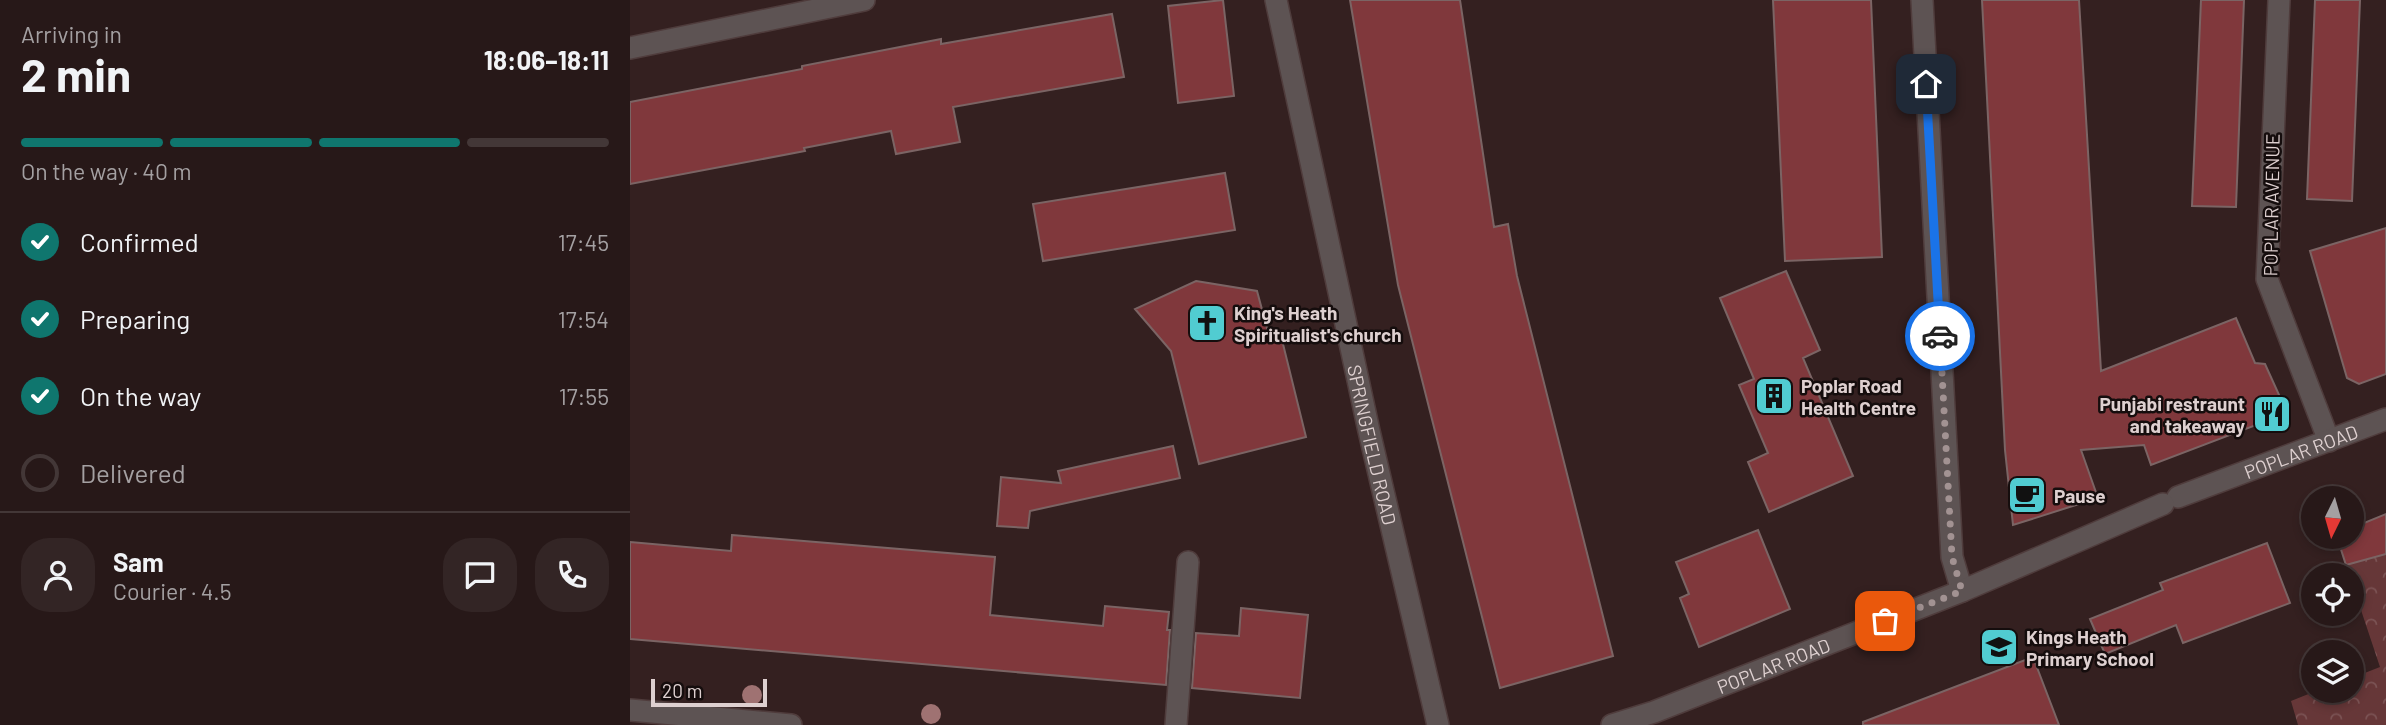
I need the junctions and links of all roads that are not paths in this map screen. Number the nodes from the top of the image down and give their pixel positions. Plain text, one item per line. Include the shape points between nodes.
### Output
1 (864, 0) edge
2 (1276, 0) edge
3 (1922, 0) edge
4 (2279, 0) edge
5 (823, 4) edge
6 (630, 48) edge
7 (2386, 419) edge
8 (2329, 441) junction
9 (1188, 562) dead end
10 (1962, 591) junction
11 (630, 710) edge
12 (791, 725) edge
13 (1176, 725) edge
14 (1438, 725) edge
15 (1612, 725) edge

1 - 5 street
2 - 14 street, SPRINGFIELD ROAD
3 - 10 street via 1952,557
4 - 8 street, POPLAR AVENUE via 2267,279
5 - 6 street
7 - 8 street, POPLAR ROAD
8 - 10 street, POPLAR ROAD via 2170,501
9 - 13 street
10 - 15 street, POPLAR ROAD
11 - 12 street

